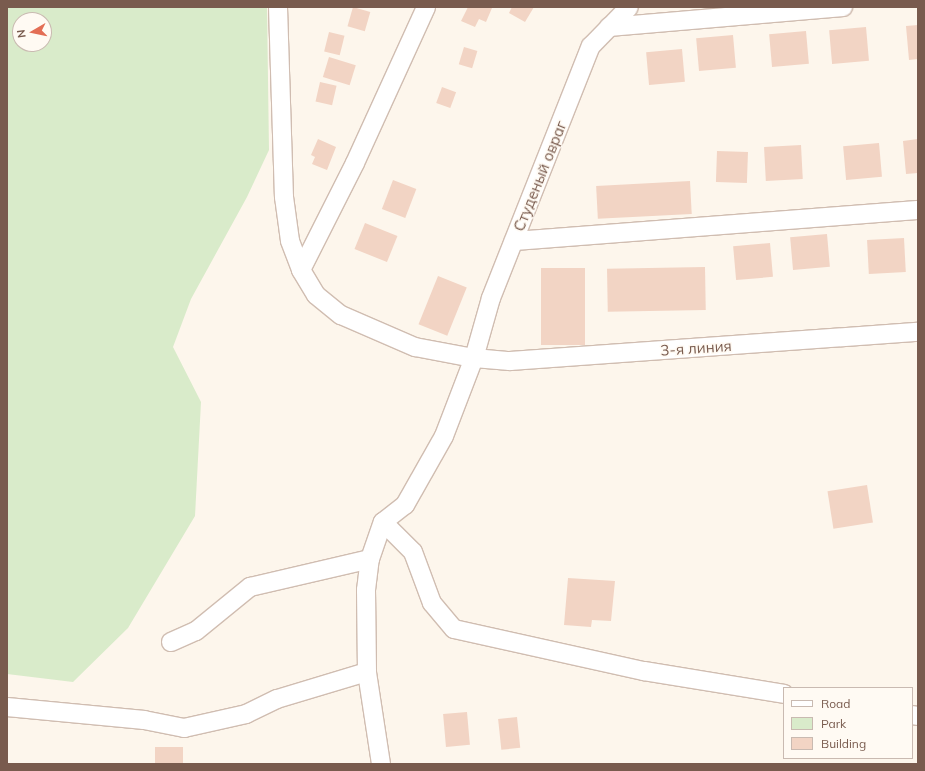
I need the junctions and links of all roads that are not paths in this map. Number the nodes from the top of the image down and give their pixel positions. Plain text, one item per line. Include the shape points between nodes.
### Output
1 (278, 7) edge
2 (426, 7) edge
3 (629, 7) edge
4 (842, 7) edge
5 (609, 26) junction
6 (918, 210) edge
7 (514, 241) junction
8 (301, 270) junction
9 (918, 332) edge
10 (474, 358) junction
11 (384, 522) junction
12 (370, 559) junction
13 (171, 642) dead end
14 (367, 672) junction
15 (783, 694) edge
16 (7, 706) edge
17 (381, 764) edge

1 - 8 street, 3-я линия via 284,197 290,241
2 - 8 street via 355,163
3 - 5 street, Студеный овраг
4 - 5 street
5 - 7 street, Студеный овраг via 591,46
6 - 7 street
7 - 10 street, Студеный овраг via 491,298
8 - 10 street, 3-я линия via 316,295 341,315 415,347
9 - 10 street, 3-я линия via 510,361
10 - 11 street, Студеный овраг via 444,436 405,505
11 - 12 street
11 - 15 street via 413,552 432,603 454,629 644,671
12 - 13 street via 250,587 196,631
12 - 14 street via 366,590
14 - 16 street via 277,699 246,714 184,728 144,720
14 - 17 street

